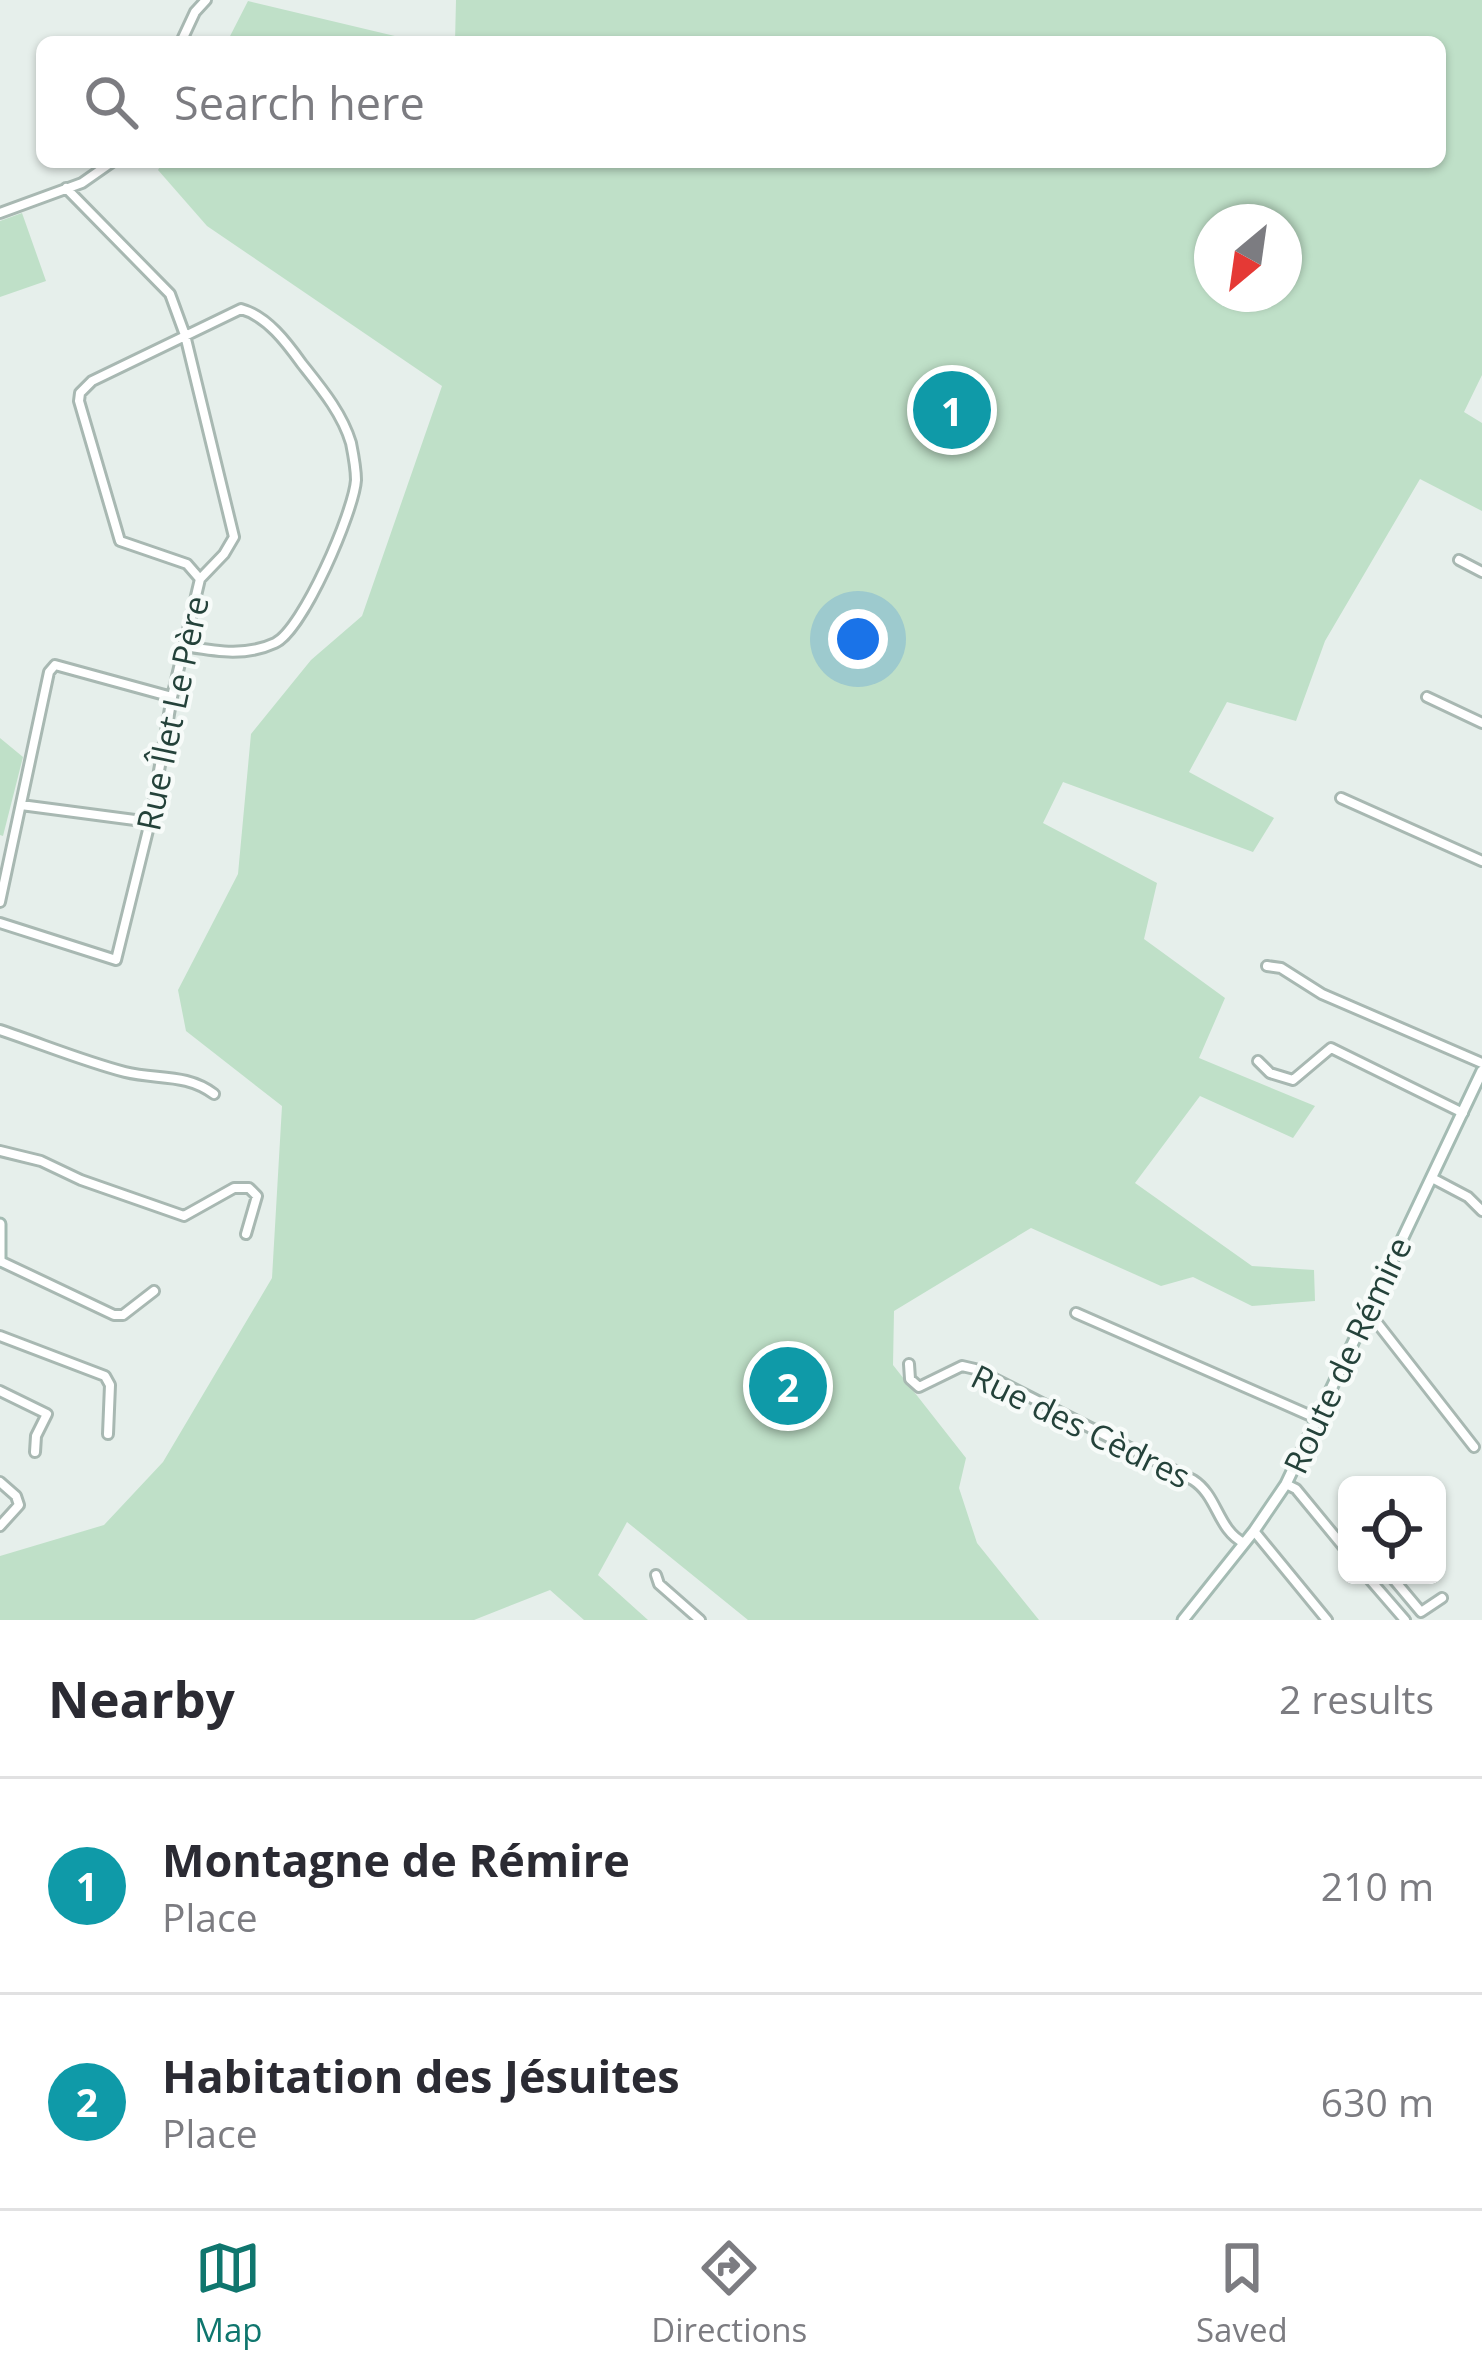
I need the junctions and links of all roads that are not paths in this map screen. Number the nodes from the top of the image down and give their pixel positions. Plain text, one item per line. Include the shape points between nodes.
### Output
1 (206, 0) edge
2 (185, 36) edge
3 (101, 168) edge
4 (66, 188) junction
5 (0, 213) edge
6 (184, 335) junction
7 (1459, 560) dead end
8 (1482, 572) edge
9 (200, 579) junction
10 (184, 646) junction
11 (172, 697) junction
12 (1427, 697) dead end
13 (1482, 723) edge
14 (1341, 798) dead end
15 (21, 805) junction
16 (150, 822) junction
17 (1482, 861) edge
18 (0, 902) edge
19 (0, 923) edge
20 (1268, 966) dead end
21 (0, 1030) edge
22 (1258, 1060) dead end
23 (1482, 1067) edge
24 (1479, 1091) edge
25 (214, 1094) dead end
26 (1463, 1113) junction
27 (0, 1151) edge
28 (1432, 1178) junction
29 (1482, 1211) edge
30 (0, 1224) edge
31 (246, 1234) dead end
32 (0, 1261) edge
33 (154, 1291) dead end
34 (1076, 1313) dead end
35 (1367, 1316) junction
36 (0, 1336) edge
37 (909, 1364) dead end
38 (0, 1391) edge
39 (1318, 1419) junction
40 (108, 1434) dead end
41 (1474, 1447) dead end
42 (35, 1452) dead end
43 (0, 1482) edge
44 (1286, 1484) junction
45 (0, 1526) edge
46 (1254, 1532) junction
47 (1338, 1540) edge
48 (1244, 1543) junction
49 (656, 1575) dead end
50 (1374, 1584) edge
51 (1398, 1584) edge
52 (1442, 1598) dead end
53 (700, 1620) edge
54 (1183, 1620) edge
55 (1327, 1620) edge
56 (1405, 1620) edge

1 - 2 street
3 - 4 street
4 - 5 street
4 - 6 street, Rue Îlet Le Père via 170,294
6 - 9 street, Rue Îlet Le Père via 234,526 224,554
6 - 9 street via 92,381 80,401 120,541 187,564
6 - 10 street via 242,309 268,325 334,406 356,481 326,570 290,632 244,653
7 - 8 street
9 - 10 street, Rue Îlet Le Père
10 - 11 street, Rue Îlet Le Père
11 - 15 street via 55,665
11 - 16 street, Rue Îlet Le Père
12 - 13 street
14 - 17 street
15 - 16 street
15 - 18 street
16 - 19 street, Rue Îlet Le Père via 116,960
20 - 23 street
21 - 25 street via 119,1070 183,1078
22 - 26 street via 1293,1080 1331,1048
23 - 24 main road, Route de Rémire
24 - 26 main road, Route de Rémire
26 - 28 main road, Route de Rémire
27 - 31 street via 184,1216 249,1188 257,1202
28 - 29 street
28 - 35 main road, Route de Rémire
30 - 32 main road
32 - 33 street via 114,1316
34 - 39 street
35 - 39 main road, Route de Rémire
35 - 41 street
36 - 40 street via 105,1376
37 - 48 street, Rue des Cèdres via 919,1387 962,1366 975,1369 1193,1480
38 - 42 street via 47,1414
39 - 44 main road, Route de Rémire
43 - 45 street via 19,1504
44 - 46 main road, Route de Rémire
44 - 47 street
46 - 48 main road, Route de Rémire
46 - 55 street
48 - 54 main road, Route de Rémire
49 - 53 street
50 - 56 street
51 - 52 street via 1421,1612

